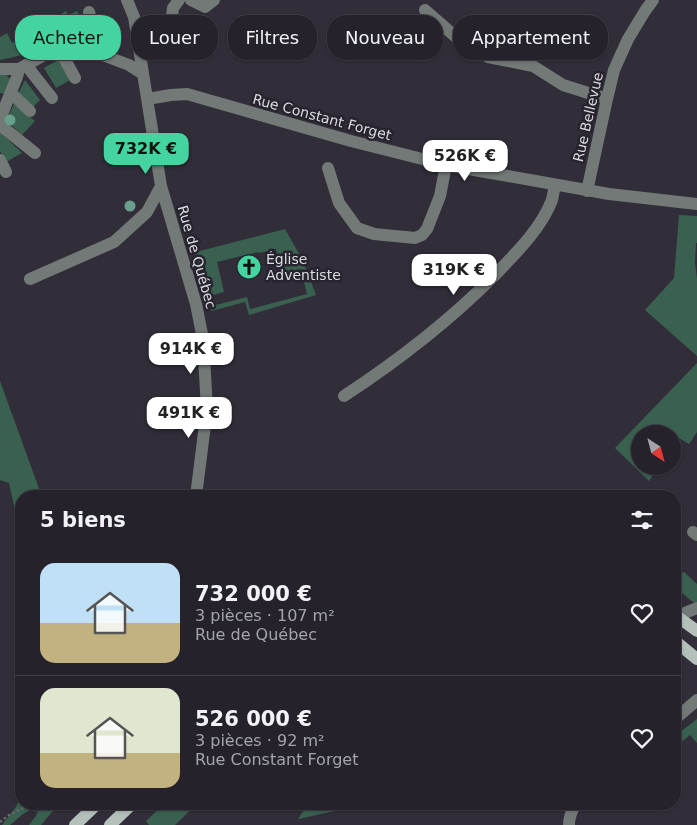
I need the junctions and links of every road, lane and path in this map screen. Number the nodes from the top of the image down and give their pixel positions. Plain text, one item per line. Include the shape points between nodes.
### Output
1 (127, 0) edge
2 (179, 0) edge
3 (191, 0) edge
4 (214, 0) edge
5 (653, 0) edge
6 (425, 10) dead end
7 (89, 12) dead end
8 (90, 15) edge
9 (133, 15) edge
10 (172, 15) edge
11 (35, 60) edge
12 (65, 60) edge
13 (116, 60) edge
14 (141, 60) edge
15 (22, 67) junction
16 (0, 69) edge
17 (144, 74) junction
18 (75, 78) dead end
19 (11, 93) junction
20 (52, 98) dead end
21 (147, 99) junction
22 (607, 99) junction
23 (30, 111) dead end
24 (0, 119) edge
25 (0, 125) edge
26 (35, 153) dead end
27 (0, 160) edge
28 (446, 165) junction
29 (328, 168) dead end
30 (6, 172) dead end
31 (556, 185) junction
32 (161, 186) junction
33 (587, 191) junction
34 (697, 204) edge
35 (30, 279) dead end
36 (344, 396) dead end
37 (197, 490) edge
38 (697, 608) edge
39 (681, 613) edge
40 (681, 619) edge
41 (697, 631) edge
42 (681, 646) edge
43 (697, 659) edge
44 (697, 700) edge
45 (681, 714) edge
46 (19, 810) edge
47 (91, 810) edge
48 (126, 810) edge
49 (573, 810) edge
50 (0, 822) edge
51 (76, 825) edge
52 (110, 825) edge
53 (569, 825) edge

1 - 9 street, Rue de Québec
2 - 10 street
3 - 4 street via 205,7
5 - 22 street, Rue Bellevue via 628,39 614,70
6 - 22 street via 456,38 488,57 533,66 563,85
7 - 8 street
11 - 15 street
12 - 18 street
13 - 17 street
14 - 17 street, Rue de Québec
15 - 16 street
15 - 19 street
15 - 20 street
17 - 21 street, Rue de Québec
19 - 23 street
19 - 24 street
21 - 28 street, Rue Constant Forget via 187,94
21 - 32 street, Rue de Québec
22 - 33 street, Rue Bellevue
25 - 26 street
27 - 30 street
28 - 29 street via 440,196 427,229 415,238 374,234 357,228 340,203
28 - 31 street, Rue Constant Forget
31 - 33 street, Rue Constant Forget
31 - 36 street via 552,200 536,228 470,300 413,348
32 - 35 street via 146,212 114,242
32 - 37 street, Rue de Québec via 196,304 203,339 207,409
33 - 34 street, Rue Constant Forget
38 - 39 street
40 - 41 main road
42 - 43 main road
44 - 45 street
46 - 50 path
47 - 51 main road
48 - 52 main road
49 - 53 street

